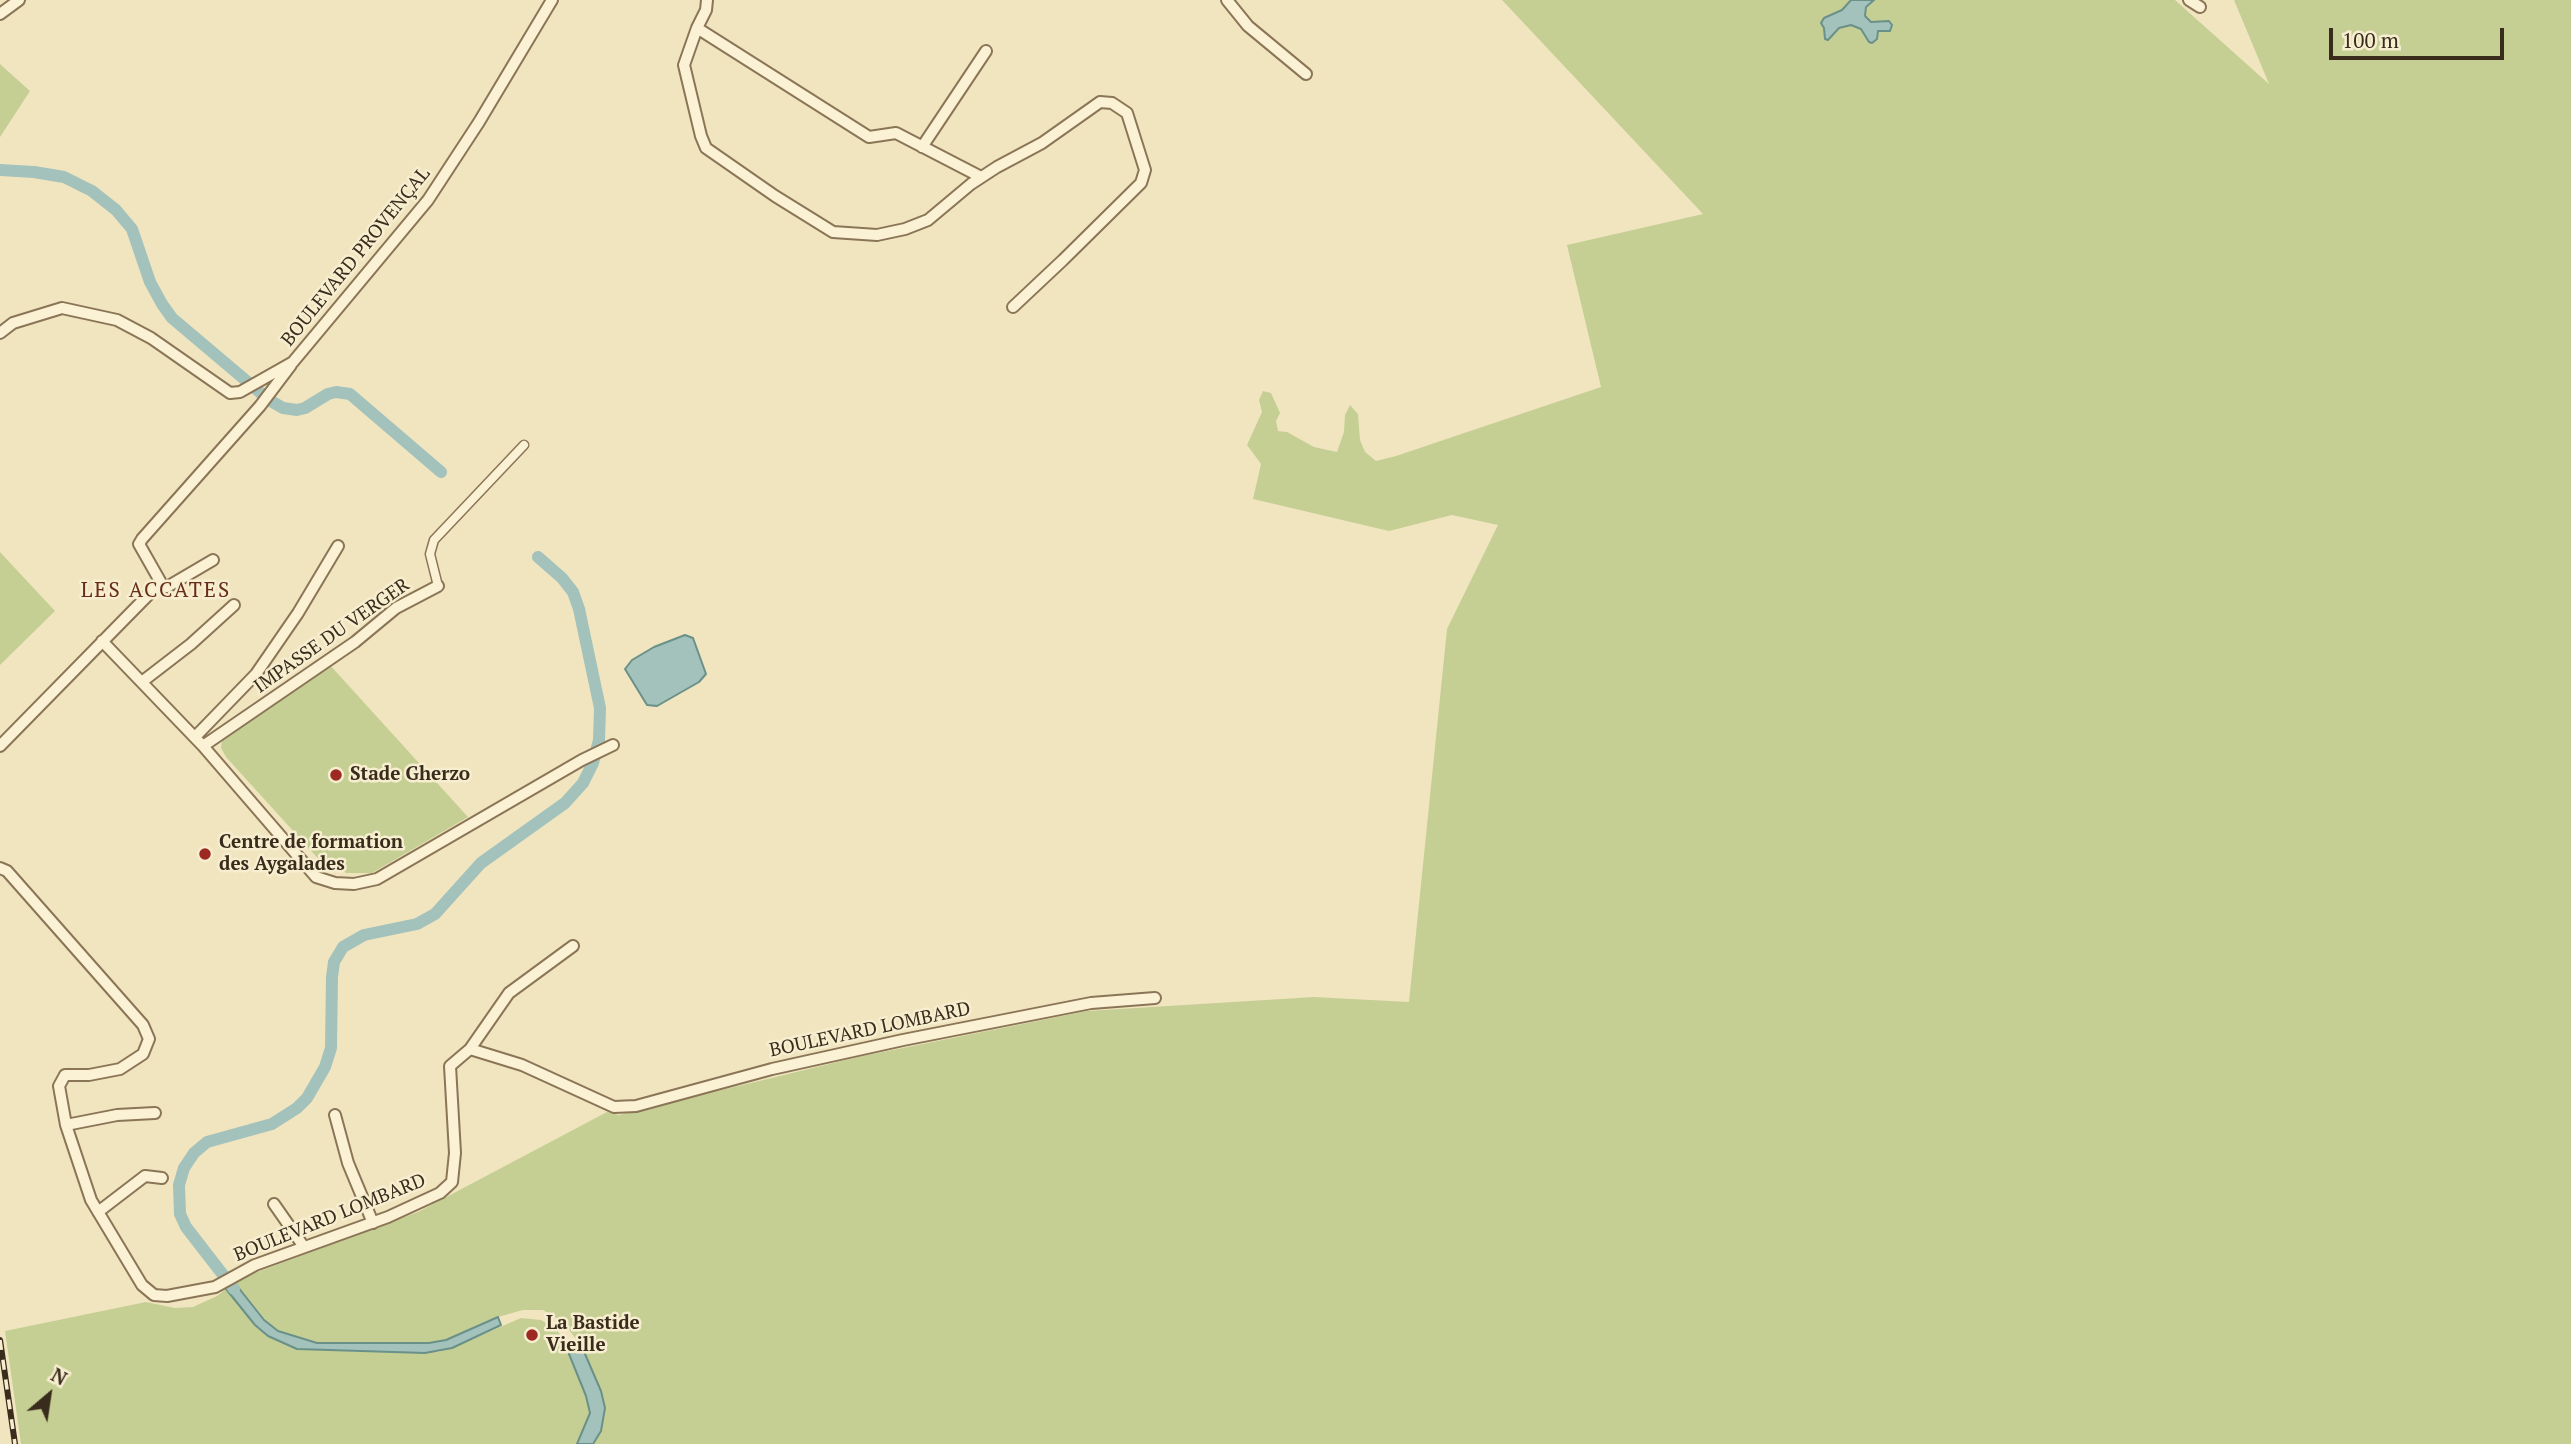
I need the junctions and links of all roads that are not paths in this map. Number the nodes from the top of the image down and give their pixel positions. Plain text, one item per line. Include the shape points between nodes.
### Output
1 (19, 0) edge
2 (552, 0) edge
3 (706, 0) edge
4 (1227, 0) edge
5 (2189, 0) edge
6 (2200, 7) dead end
7 (0, 14) edge
8 (697, 28) junction
9 (986, 51) dead end
10 (1306, 74) dead end
11 (922, 147) junction
12 (981, 177) junction
13 (1013, 307) dead end
14 (0, 333) edge
15 (293, 362) junction
16 (524, 445) dead end
17 (338, 546) dead end
18 (213, 560) dead end
19 (158, 586) junction
20 (438, 586) joint
21 (234, 605) dead end
22 (102, 641) junction
23 (143, 681) junction
24 (195, 737) junction
25 (613, 745) dead end
26 (0, 746) edge
27 (203, 746) junction
28 (0, 868) edge
29 (573, 946) dead end
30 (1155, 998) dead end
31 (470, 1049) junction
32 (155, 1113) dead end
33 (335, 1115) dead end
34 (66, 1125) junction
35 (162, 1178) dead end
36 (274, 1205) dead end
37 (98, 1212) junction
38 (373, 1223) junction
39 (304, 1247) junction

1 - 7 street
2 - 15 street, BOULEVARD PROVENÇAL via 428,200
3 - 8 street
4 - 10 street via 1248,26
5 - 6 street
8 - 11 street via 869,137 896,133
8 - 12 street via 684,65 706,148 833,232 877,235 905,229 928,220
9 - 11 street
11 - 12 street
12 - 13 street via 1042,144 1100,102 1112,103 1127,113 1145,170 1141,183
14 - 15 street, BOULEVARD PROVENÇAL via 13,323 62,308 117,320 152,338 230,393 240,392
15 - 19 street via 142,539 139,544 160,581
16 - 20 street, IMPASSE DU VERGER via 434,540 430,554
17 - 24 street via 256,674
18 - 19 street via 167,587
19 - 22 street
20 - 27 street, IMPASSE DU VERGER via 396,608 355,642
21 - 23 street
22 - 23 street
22 - 26 street
23 - 24 street
24 - 27 street
25 - 27 street via 377,879 354,884 316,877
28 - 34 street, BOULEVARD LOMBARD via 143,1025 149,1039 144,1054 120,1069 65,1074 59,1086
29 - 31 street via 509,993
30 - 31 street, BOULEVARD LOMBARD via 1091,1003 903,1040 636,1106 614,1107 522,1065
31 - 38 street, BOULEVARD LOMBARD via 450,1066 453,1182 440,1193
32 - 34 street
33 - 38 street via 348,1163
34 - 37 street, BOULEVARD LOMBARD
35 - 37 street via 145,1176
36 - 39 street
37 - 39 street, BOULEVARD LOMBARD via 142,1285 154,1295 215,1287 235,1274
38 - 39 street, BOULEVARD LOMBARD

